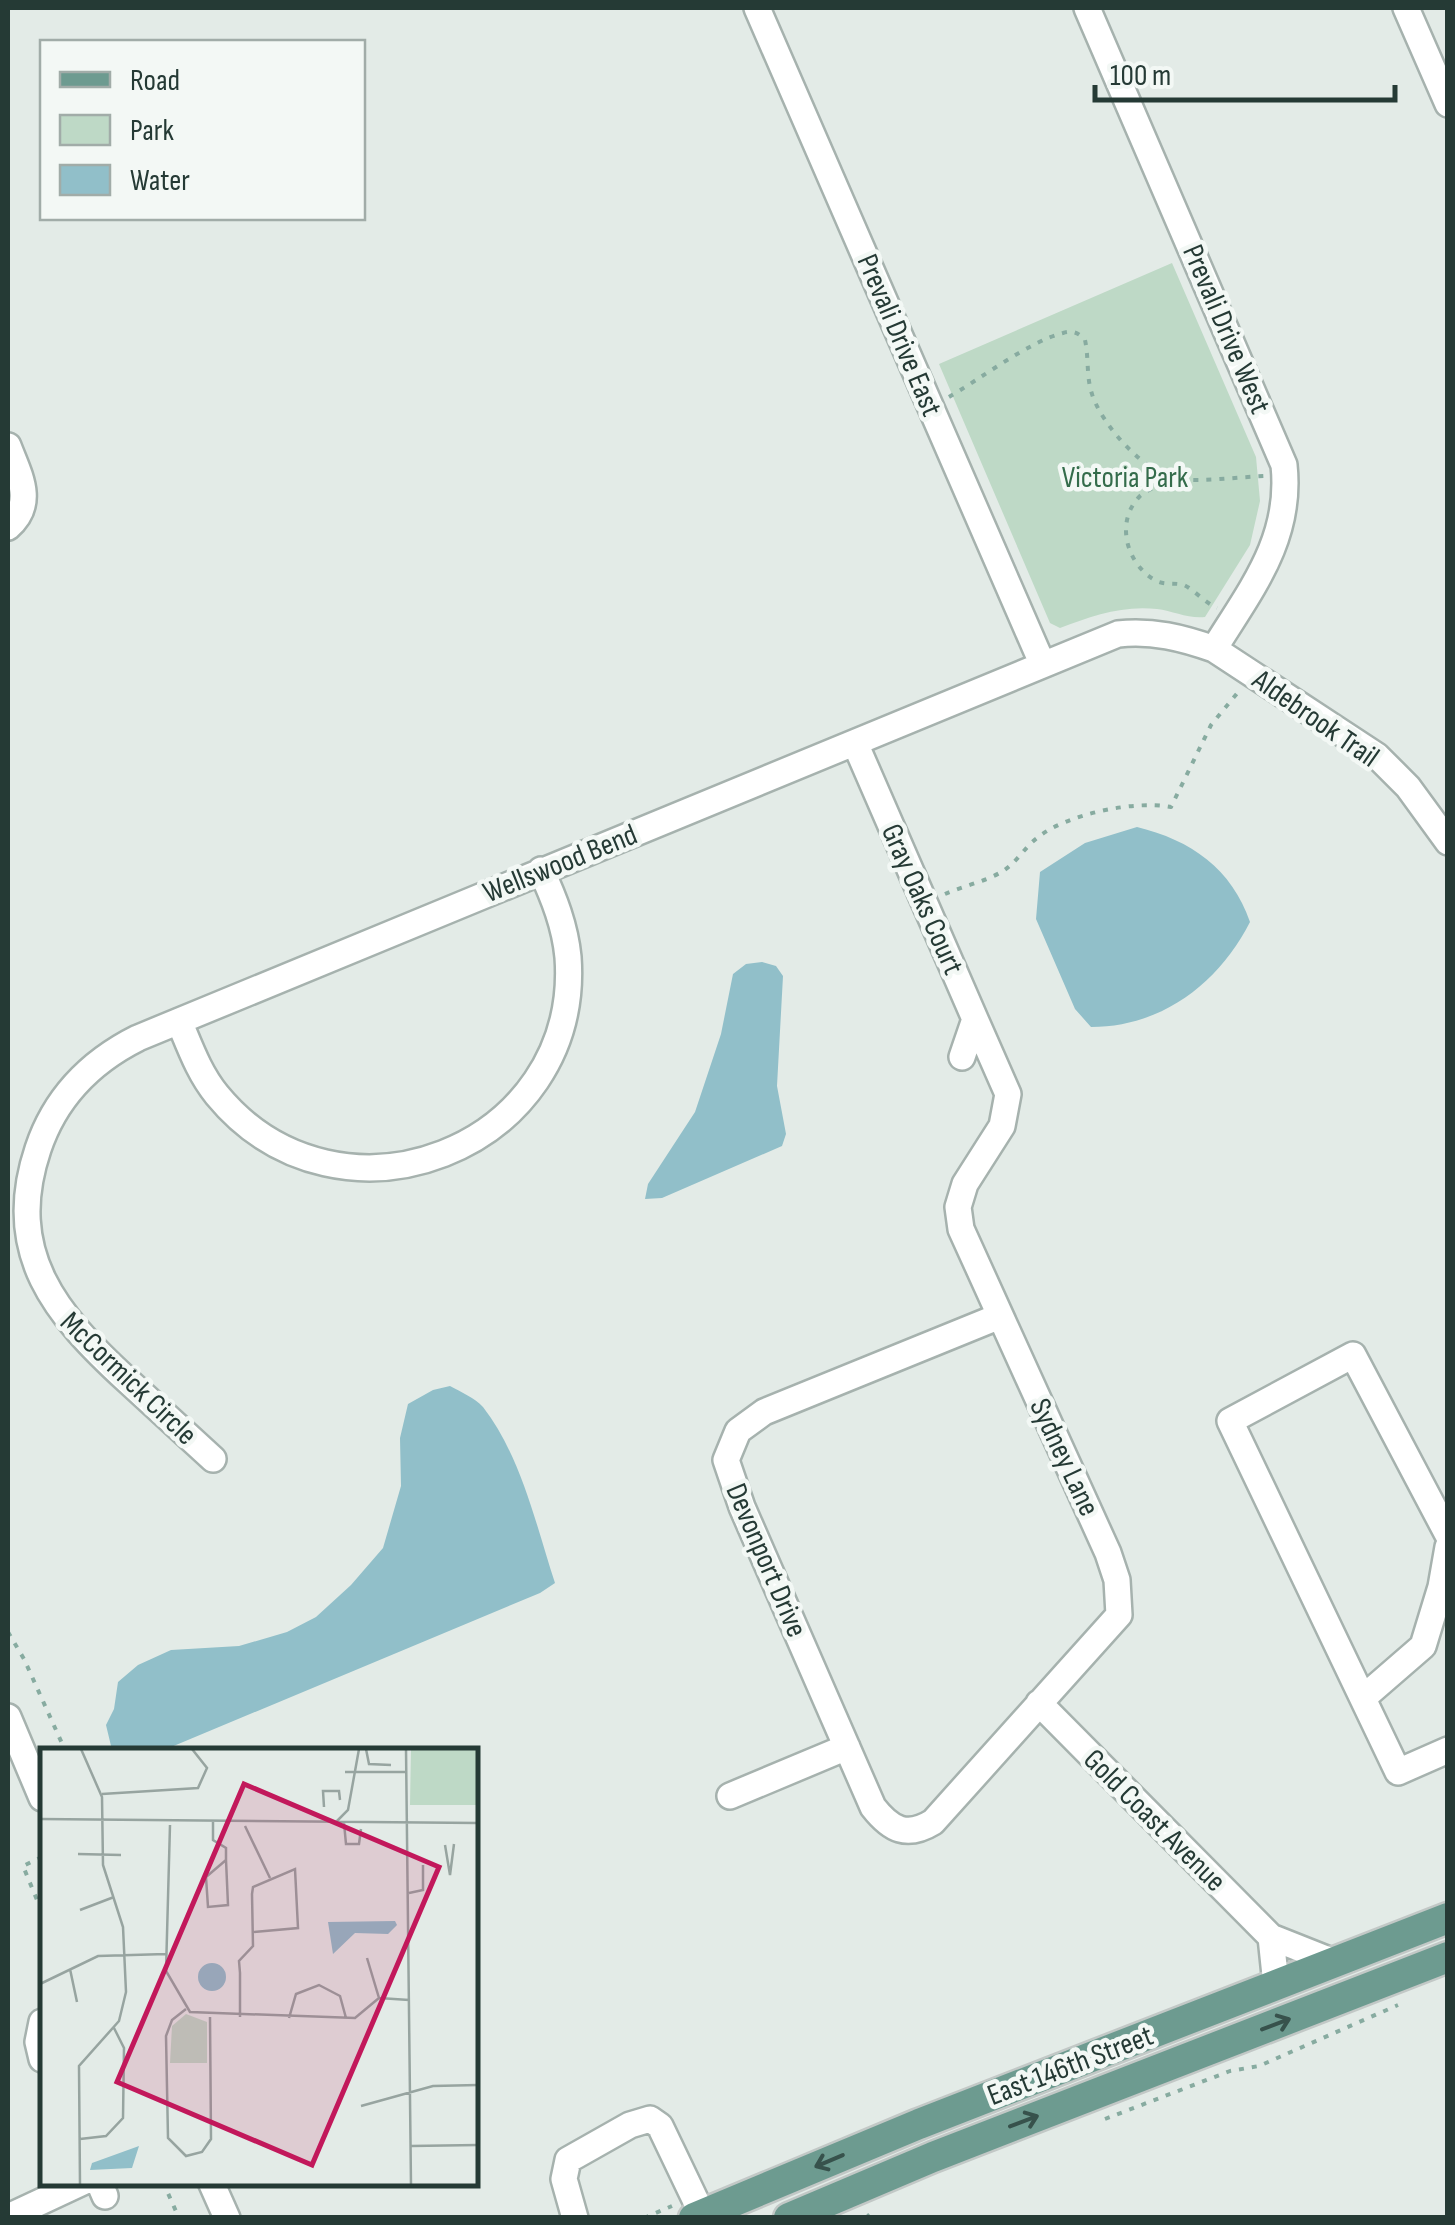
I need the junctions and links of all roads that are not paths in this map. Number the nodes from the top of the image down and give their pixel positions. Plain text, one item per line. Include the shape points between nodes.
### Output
1 (757, 8) edge
2 (1087, 8) edge
3 (1406, 8) edge
4 (1448, 104) edge
5 (8, 446) edge
6 (8, 527) edge
7 (1214, 649) junction
8 (1042, 663) junction
9 (855, 743) junction
10 (1448, 842) edge
11 (542, 870) junction
12 (975, 1019) junction
13 (179, 1022) junction
14 (962, 1056) dead end
15 (14, 1240) edge
16 (1000, 1316) junction
17 (213, 1459) dead end
18 (1448, 1535) edge
19 (1448, 1547) edge
20 (1363, 1698) junction
21 (1039, 1703) junction
22 (8, 1717) edge
23 (846, 1748) junction
24 (1448, 1750) edge
25 (40, 1793) edge
26 (730, 1796) dead end
27 (902, 1830) joint
28 (1448, 1918) edge
29 (1270, 1937) junction
30 (1448, 1957) edge
31 (1334, 1962) junction
32 (1276, 1985) junction
33 (212, 2185) edge
34 (96, 2187) edge
35 (700, 2216) edge
36 (8, 2217) edge
37 (791, 2217) edge
38 (227, 2218) edge
39 (574, 2218) edge

1 - 8 street, Prevali Drive East
2 - 7 street, Prevali Drive West via 1284,465 1278,538
3 - 4 street
5 - 6 street via 25,496
7 - 8 street, Wellswood Bend via 1135,632
7 - 10 street, Aldebrook Trail via 1377,756
8 - 9 street, Wellswood Bend
9 - 11 street, Wellswood Bend
9 - 12 street, Gray Oaks Court
11 - 13 street, Wellswood Bend
11 - 13 street via 568,953 558,1038 529,1090 502,1119 442,1156 356,1168 280,1146 218,1096
12 - 14 street
12 - 16 street, Sydney Lane via 1008,1094 1002,1126 965,1184 958,1208
13 - 15 street, Wellswood Bend via 104,1058 60,1102 42,1136
15 - 17 street, McCormick Circle via 69,1323
16 - 21 street, Sydney Lane via 1108,1553 1120,1598 1118,1614
16 - 23 street, Devonport Drive via 764,1412 738,1431 726,1460
18 - 20 street via 1353,1355 1230,1421
19 - 20 street via 1423,1646
20 - 24 street via 1398,1772
21 - 27 street, Sydney Lane via 933,1822 919,1831
21 - 29 street, Gold Coast Avenue
22 - 25 street
23 - 26 street
23 - 27 street, Devonport Drive via 873,1808
28 - 31 main road, East 146th Street
29 - 31 street, Gold Coast Avenue
29 - 32 street
37 -> 30 main road, East 146th Street
31 - 32 main road, East 146th Street
32 -> 35 main road, East 146th Street
33 - 38 street
34 - 36 street
35 - 39 street via 660,2126 650,2119 568,2160 564,2179

